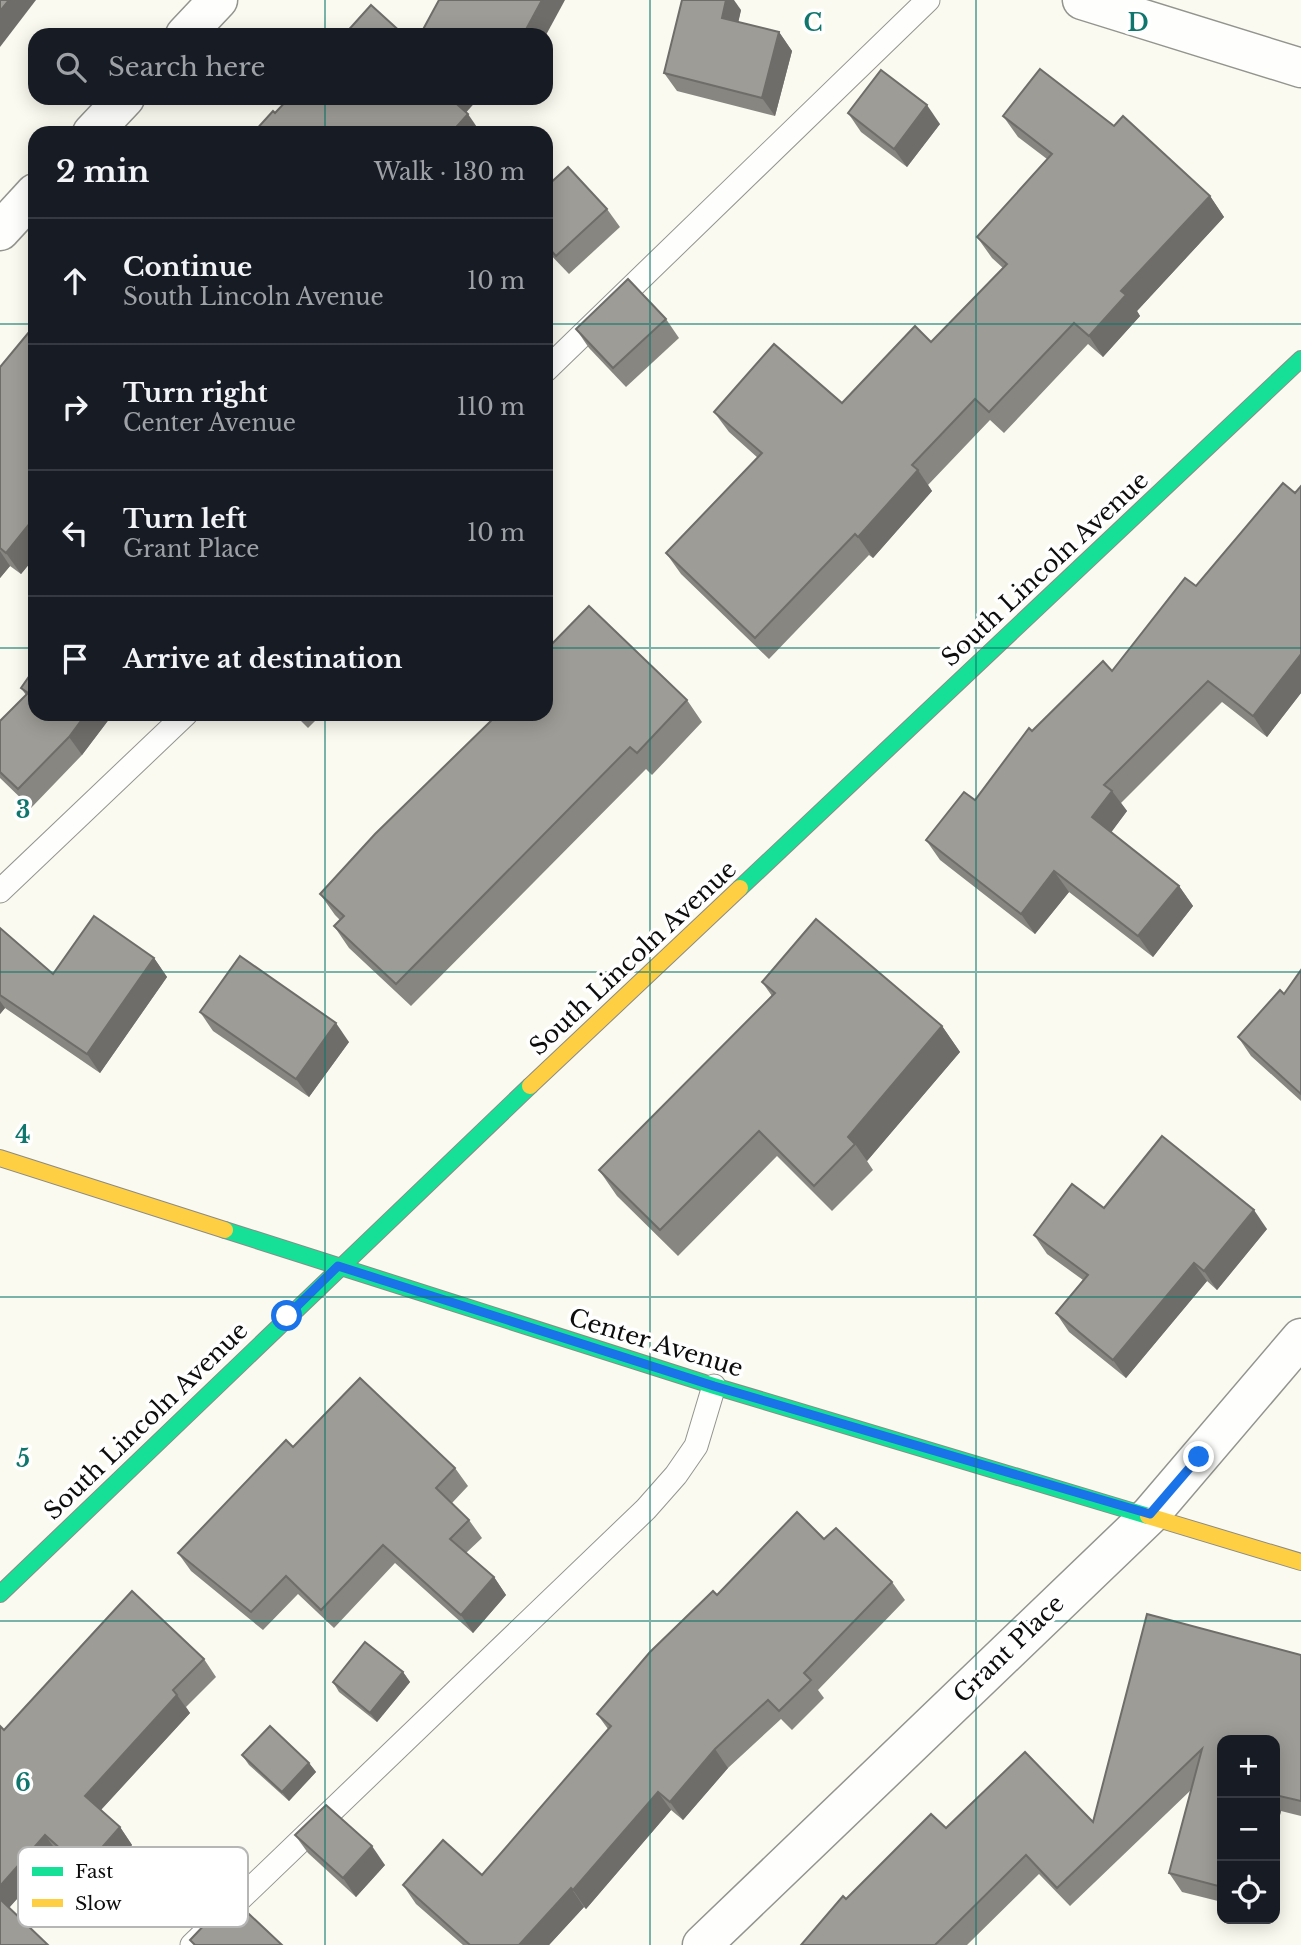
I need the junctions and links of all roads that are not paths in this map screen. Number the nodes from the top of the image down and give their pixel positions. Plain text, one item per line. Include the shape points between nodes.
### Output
1 (218, 0) edge
2 (928, 0) edge
3 (1082, 0) edge
4 (192, 28) edge
5 (1301, 68) edge
6 (118, 105) edge
7 (99, 126) edge
8 (28, 201) edge
9 (0, 230) edge
10 (1301, 359) edge
11 (553, 363) edge
12 (179, 721) edge
13 (0, 891) edge
14 (0, 1158) edge
15 (338, 1266) junction
16 (1301, 1338) edge
17 (714, 1386) junction
18 (1150, 1514) junction
19 (1301, 1562) edge
20 (0, 1594) edge
21 (248, 1891) edge
22 (211, 1927) edge
23 (192, 1945) edge
24 (702, 1945) edge

1 - 4 street
2 - 11 lane
3 - 5 street
6 - 7 street
8 - 9 street
10 - 15 street, South Lincoln Avenue
12 - 13 lane
14 - 15 street, Center Avenue
15 - 17 street, Center Avenue
15 - 20 street, South Lincoln Avenue
16 - 18 street, Grant Place
17 - 18 street, Center Avenue
17 - 21 lane via 696,1446 646,1509
18 - 19 street, Center Avenue
18 - 24 street, Grant Place
22 - 23 lane

